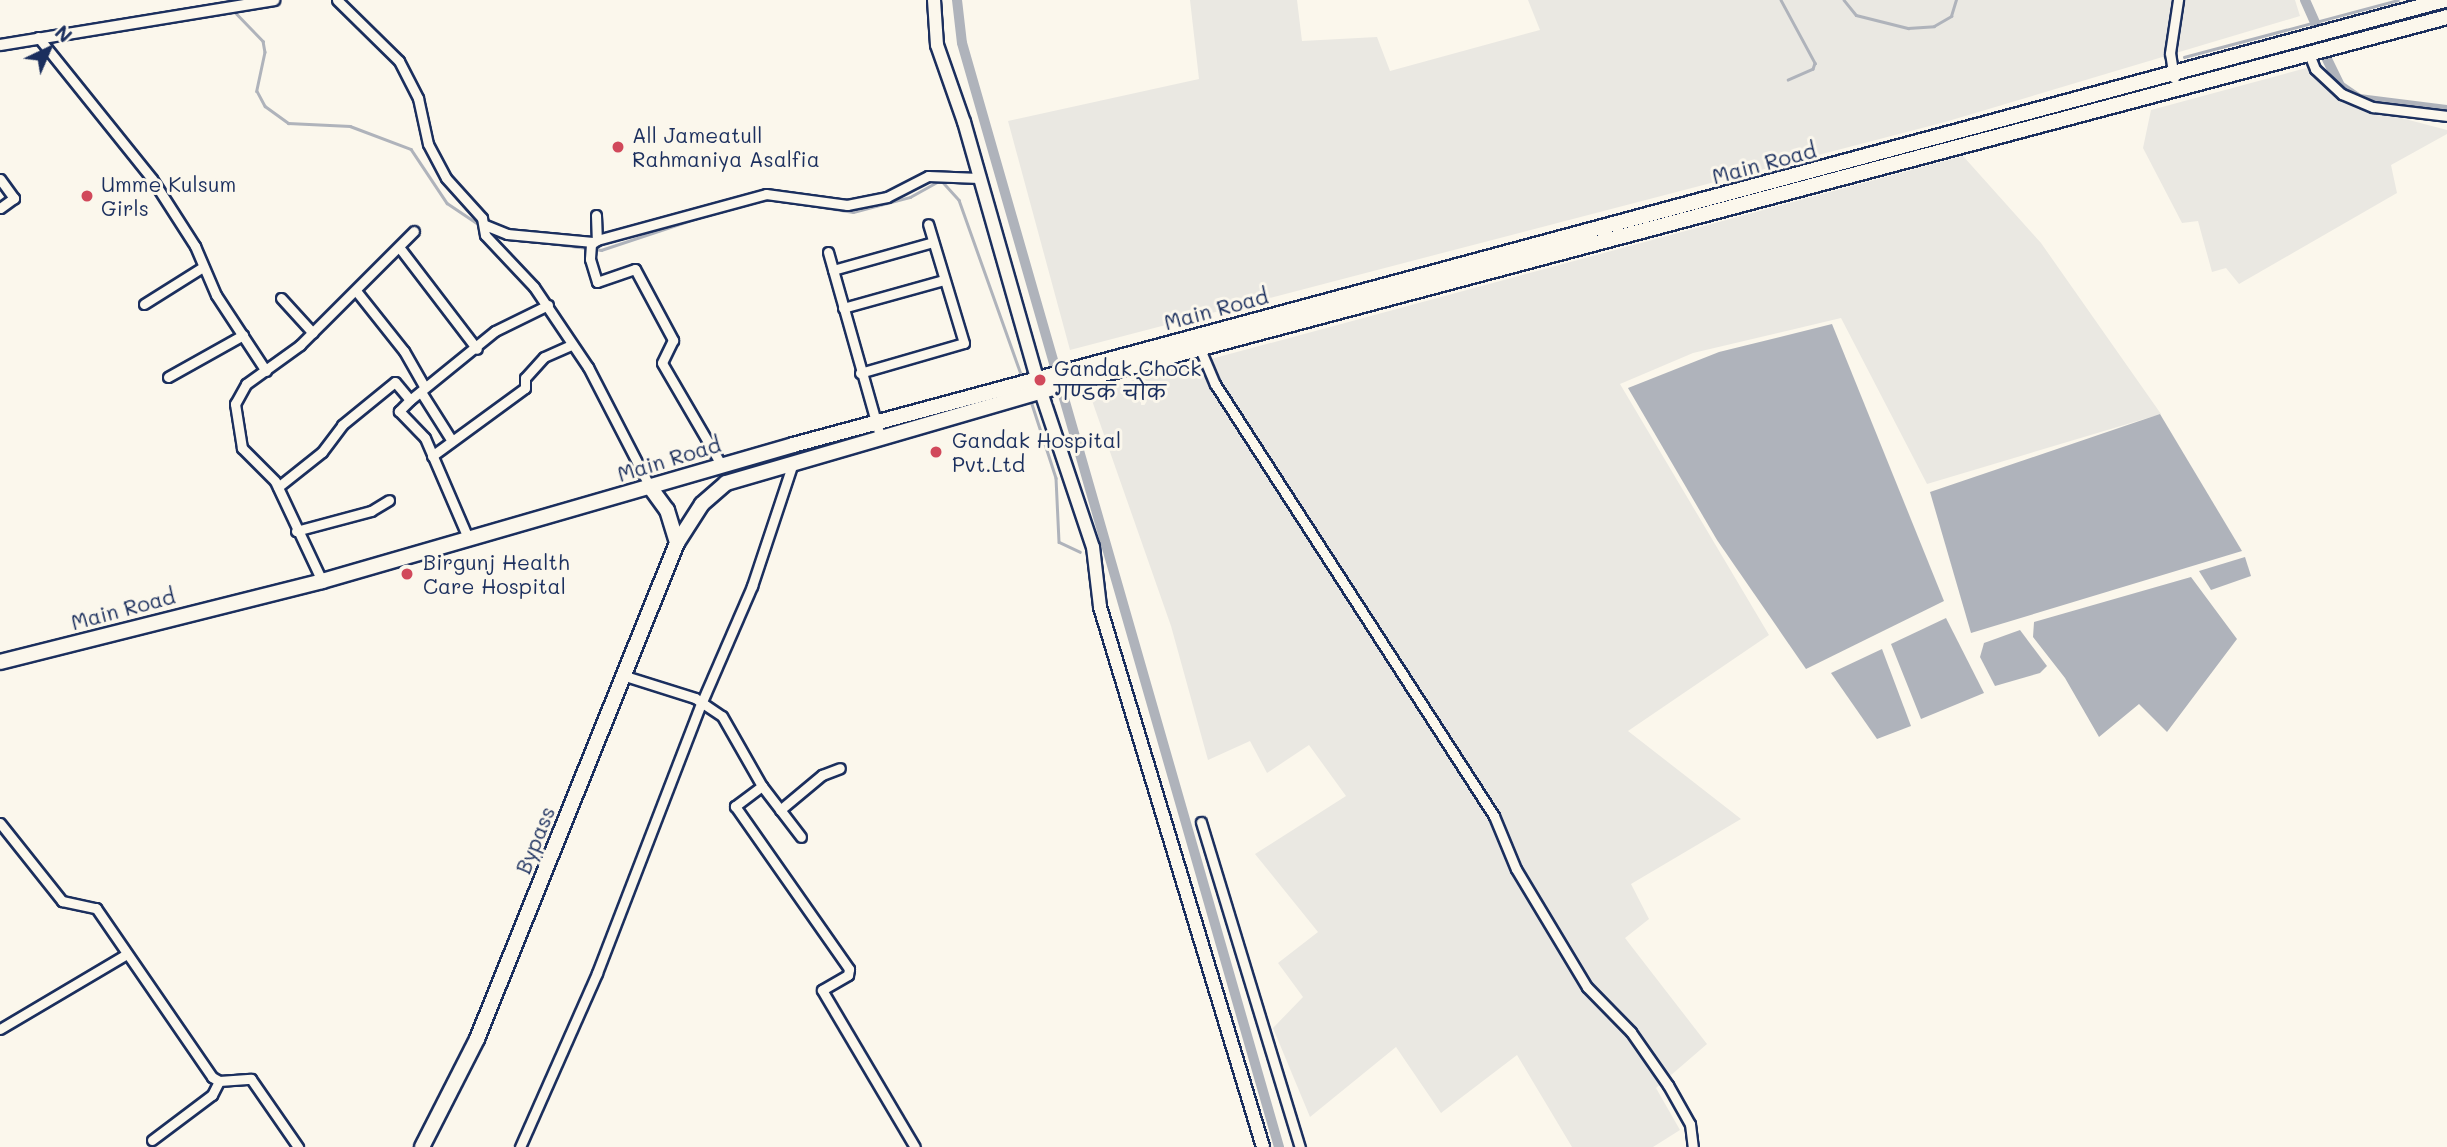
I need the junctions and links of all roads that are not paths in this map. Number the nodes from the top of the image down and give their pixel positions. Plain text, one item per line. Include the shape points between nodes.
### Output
1 (274, 0) edge
2 (337, 0) edge
3 (934, 0) edge
4 (2178, 0) edge
5 (2445, 0) edge
6 (2447, 17) edge
7 (38, 37) junction
8 (0, 45) edge
9 (2309, 54) junction
10 (2172, 74) junction
11 (2178, 89) junction
12 (2447, 116) edge
13 (979, 178) junction
14 (0, 179) edge
15 (1745, 190) junction
16 (1751, 205) junction
17 (0, 208) edge
18 (596, 215) dead end
19 (928, 224) dead end
20 (485, 230) junction
21 (414, 231) dead end
22 (594, 242) junction
23 (933, 242) junction
24 (399, 247) junction
25 (828, 253) dead end
26 (203, 267) junction
27 (832, 270) junction
28 (944, 280) junction
29 (357, 292) junction
30 (281, 298) dead end
31 (144, 304) dead end
32 (548, 305) junction
33 (843, 308) junction
34 (313, 332) junction
35 (243, 335) junction
36 (571, 345) junction
37 (477, 349) junction
38 (1200, 349) junction
39 (266, 371) junction
40 (860, 373) junction
41 (168, 377) dead end
42 (1065, 377) junction
43 (1042, 385) junction
44 (423, 389) junction
45 (410, 400) junction
46 (875, 422) junction
47 (881, 439) junction
48 (452, 441) junction
49 (432, 456) junction
50 (793, 463) junction
51 (722, 466) junction
52 (767, 468) joint
53 (278, 487) junction
54 (650, 487) junction
55 (389, 500) dead end
56 (296, 531) junction
57 (469, 540) junction
58 (677, 543) junction
59 (322, 581) junction
60 (0, 662) edge
61 (622, 676) junction
62 (701, 704) junction
63 (840, 768) dead end
64 (762, 786) junction
65 (780, 810) junction
66 (1201, 822) dead end
67 (0, 823) edge
68 (801, 837) dead end
69 (127, 954) junction
70 (0, 1029) edge
71 (219, 1081) junction
72 (152, 1140) dead end
73 (298, 1147) edge
74 (422, 1147) edge
75 (520, 1147) edge
76 (915, 1147) edge
77 (1263, 1147) edge
78 (1300, 1147) edge
79 (1693, 1147) edge

1 - 7 street
2 - 20 street via 399,61 418,98 428,144 446,178
3 - 13 main road via 937,45
4 - 10 street
5 - 10 main road, Main Road
6 - 9 main road, Main Road
7 - 8 street
7 - 26 street via 152,179
9 - 11 main road, Main Road
9 - 12 street via 2315,69 2342,94 2374,107
10 - 11 street
10 - 15 main road, Main Road
11 - 16 main road, Main Road
13 - 22 street via 928,176 887,197 847,205 766,194
13 - 43 main road
14 - 17 street via 14,198
15 - 16 main road
15 - 42 main road, Main Road
16 - 38 main road, Main Road
18 - 22 street
19 - 23 street
20 - 22 street
20 - 32 street
21 - 24 street
22 - 51 street via 590,259 597,282 635,269 673,340 662,363
23 - 27 street
23 - 28 street
24 - 29 street
24 - 37 street
25 - 27 street
26 - 31 street
26 - 35 street
27 - 33 street
28 - 33 street
28 - 40 street via 964,343
29 - 34 street
29 - 44 street via 404,351
30 - 34 street
32 - 36 street
32 - 37 street via 495,331
33 - 40 street
34 - 39 street
35 - 39 street
35 - 41 street
36 - 48 street via 544,358 525,378 525,388
36 - 54 street via 588,367
37 - 44 street
38 - 42 main road, Main Road
38 - 79 street via 1214,384 1494,816 1516,869 1587,987 1631,1032 1668,1085 1690,1124
39 - 53 street via 246,384 235,404 242,448
40 - 46 street
42 - 43 main road, Main Road
43 - 46 main road, Main Road
43 - 47 main road, Main Road
43 - 77 main road via 1093,547 1100,607
44 - 45 street
44 - 48 street
45 - 49 street via 399,411 423,434
45 - 53 street via 396,383 342,425 322,452
46 - 47 street
46 - 51 main road, Main Road
47 - 50 main road, Main Road
48 - 49 street
49 - 57 street
50 - 52 main road, Main Road
50 - 62 street via 752,586
51 - 54 main road, Main Road
52 - 58 main road, Bypass via 713,492
53 - 56 street
54 - 57 main road, Main Road
54 - 58 main road via 667,510
55 - 56 street via 372,511
56 - 59 street
57 - 59 main road, Main Road
58 - 61 main road, Bypass
59 - 60 main road, Main Road
61 - 62 street via 695,698
61 - 74 main road, Bypass via 477,1039
62 - 64 street via 722,716
62 - 75 street via 597,972
63 - 65 street via 822,775
64 - 65 street
64 - 76 street via 735,806 849,969 848,975 822,990
65 - 68 street
66 - 78 street
67 - 69 street via 62,901 96,908
69 - 70 street
69 - 71 street via 200,1062
71 - 72 street via 212,1095
71 - 73 street via 251,1079

